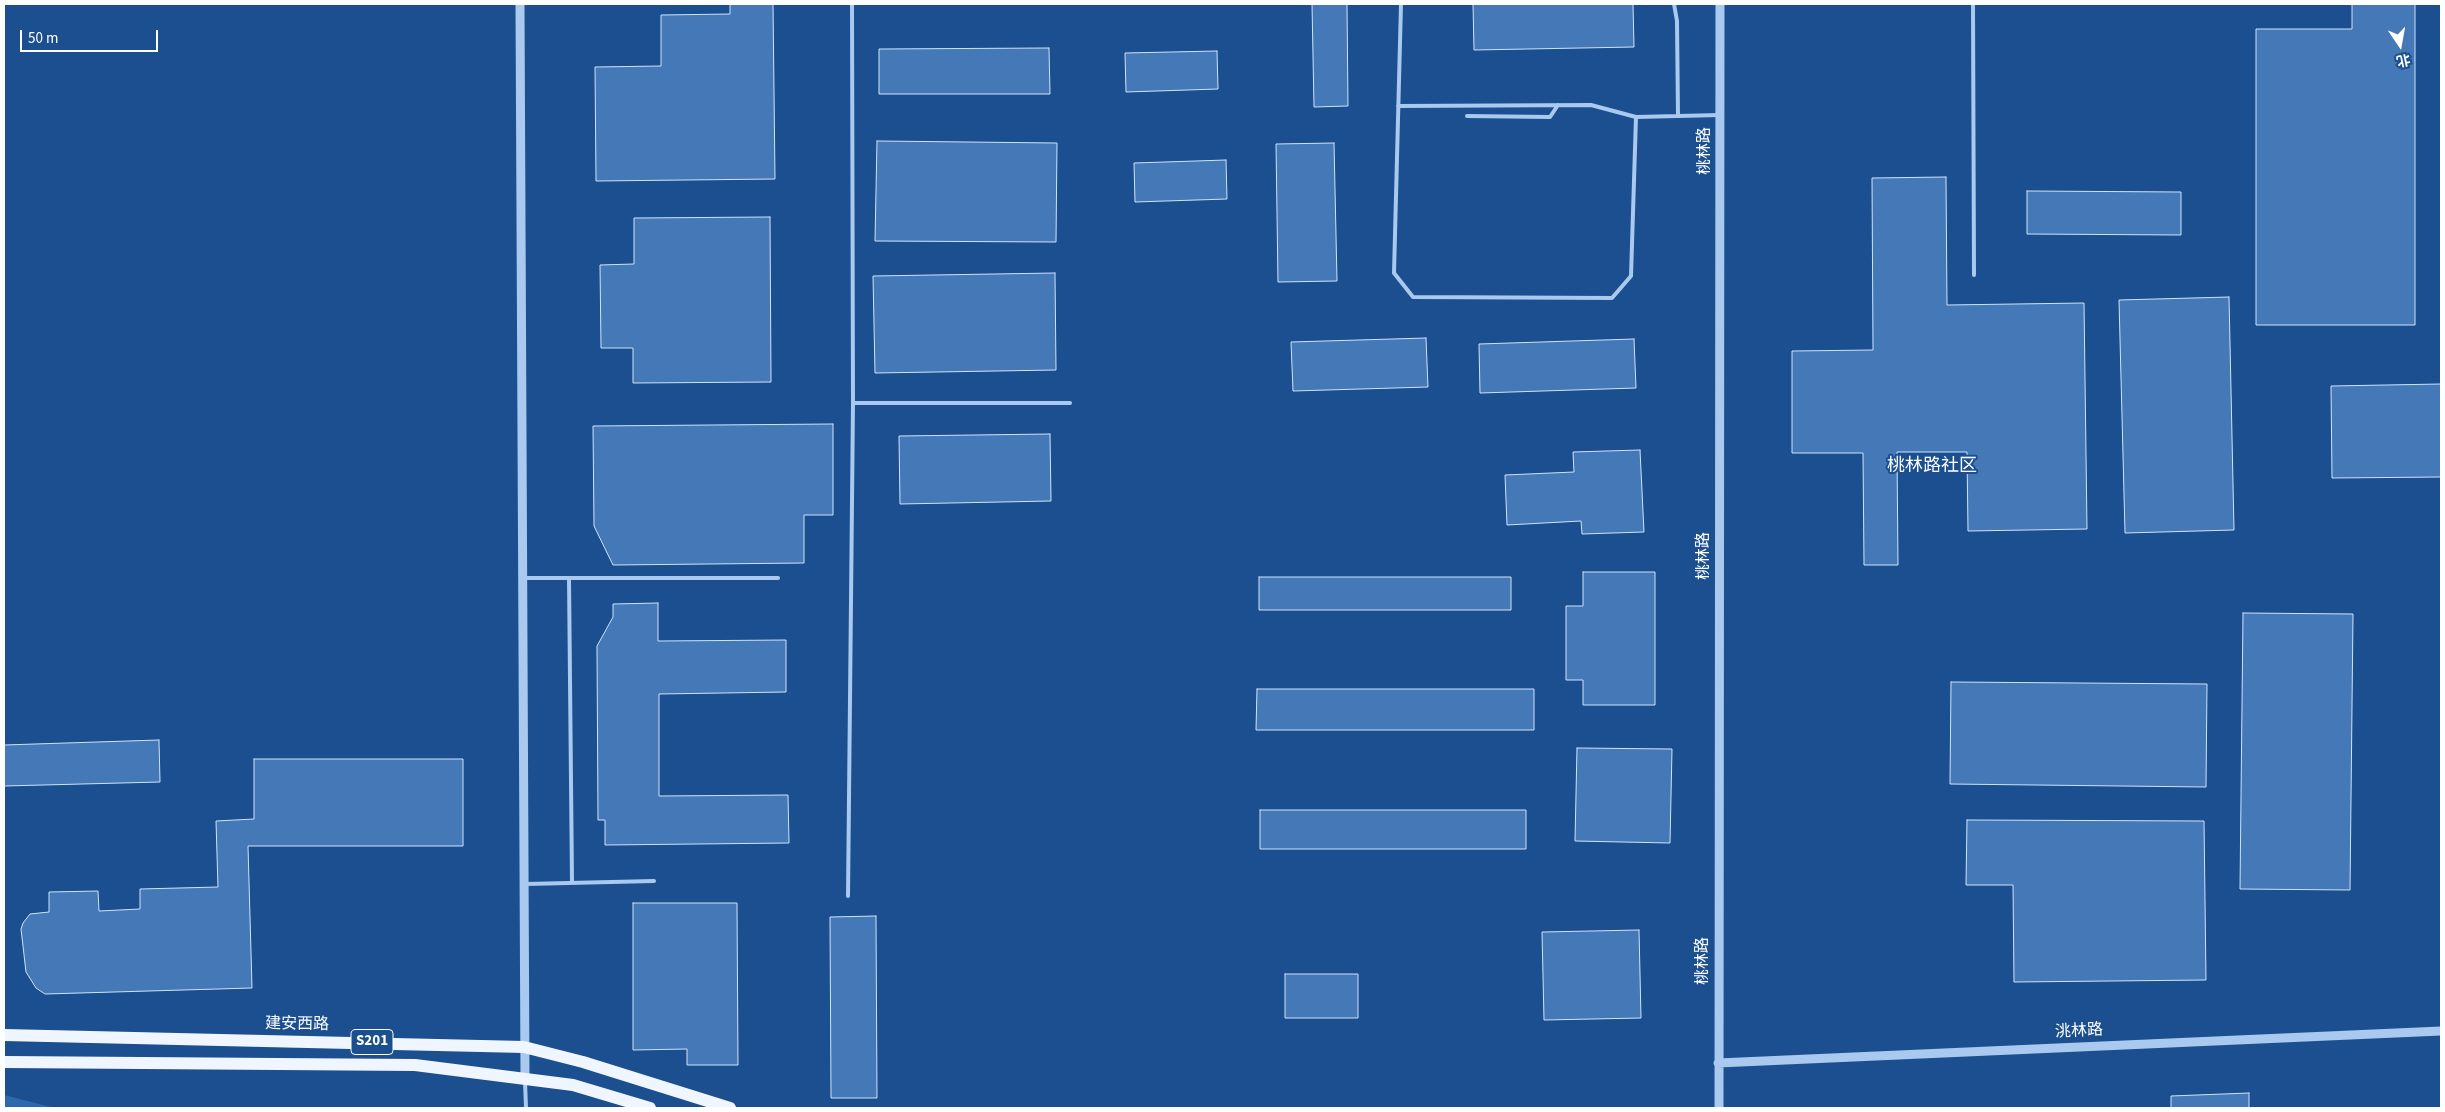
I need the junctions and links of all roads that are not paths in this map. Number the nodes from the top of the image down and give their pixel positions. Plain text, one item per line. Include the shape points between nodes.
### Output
1 (520, 4) edge
2 (852, 4) edge
3 (1401, 4) edge
4 (1674, 4) edge
5 (1720, 4) edge
6 (1973, 4) edge
7 (1558, 105) junction
8 (1398, 106) junction
9 (1720, 115) junction
10 (1467, 116) dead end
11 (1678, 116) junction
12 (1636, 117) junction
13 (1974, 275) dead end
14 (853, 403) junction
15 (1070, 403) dead end
16 (522, 578) junction
17 (569, 578) junction
18 (778, 578) dead end
19 (654, 881) dead end
20 (572, 882) junction
21 (523, 884) junction
22 (848, 896) dead end
23 (2441, 1031) edge
24 (4, 1035) edge
25 (524, 1047) junction
26 (4, 1062) edge
27 (1718, 1063) junction
28 (525, 1078) junction
29 (526, 1108) edge
30 (650, 1108) edge
31 (730, 1108) edge
32 (1719, 1108) edge

1 - 16 street
2 - 14 lane
3 - 8 lane
4 - 11 lane
5 - 9 street, 桃林路
6 - 13 lane
7 - 8 lane
7 - 10 lane via 1550,117
7 - 12 lane via 1591,105
8 - 12 lane via 1394,273 1413,297 1612,298 1630,276
9 - 11 lane
9 - 27 street, 桃林路
11 - 12 lane
14 - 15 lane
14 - 22 lane
16 - 17 lane
16 - 21 street
17 - 18 lane
17 - 20 lane
19 - 20 lane
20 - 21 lane
21 - 25 street
23 - 27 street, 洮林路
24 - 25 main road, 建安西路 / S201
25 - 28 street
25 - 31 main road, 建安西路 / S201
26 - 28 main road, S201 via 416,1065
27 - 32 street, 桃林路
28 - 29 lane
28 - 30 main road, S201 via 573,1085

